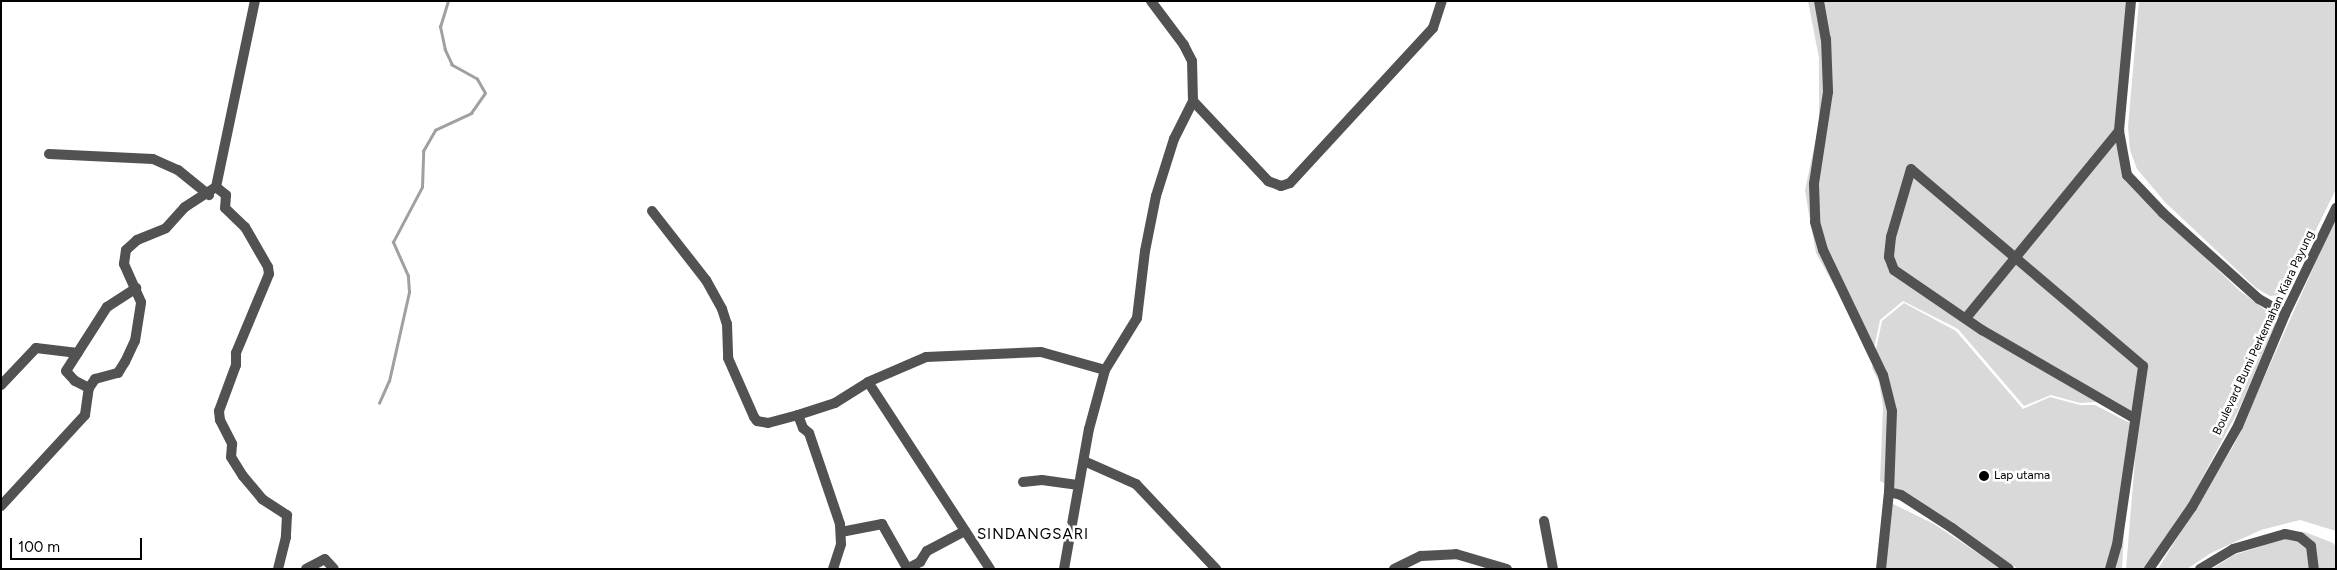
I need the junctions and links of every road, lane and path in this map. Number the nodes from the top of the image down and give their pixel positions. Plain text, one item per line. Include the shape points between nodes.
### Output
1 (255, 1) edge
2 (1442, 1) edge
3 (1819, 1) edge
4 (2130, 1) edge
5 (1155, 3) edge
6 (1193, 101) junction
7 (2119, 131) junction
8 (49, 154) dead end
9 (213, 191) junction
10 (2336, 208) edge
11 (652, 211) dead end
12 (2013, 257) junction
13 (136, 288) junction
14 (2284, 314) junction
15 (1966, 318) junction
16 (78, 353) junction
17 (1105, 370) junction
18 (868, 382) junction
19 (1, 385) edge
20 (89, 388) junction
21 (798, 414) junction
22 (2134, 418) junction
23 (1084, 461) junction
24 (1024, 482) dead end
25 (1079, 485) junction
26 (1890, 492) junction
27 (1, 506) edge
28 (1544, 521) dead end
29 (965, 531) junction
30 (841, 532) junction
31 (278, 567) edge
32 (907, 568) edge
33 (306, 569) edge
34 (334, 569) edge
35 (833, 569) edge
36 (990, 569) edge
37 (1064, 569) edge
38 (1216, 569) edge
39 (1394, 569) edge
40 (1507, 569) edge
41 (1553, 569) edge
42 (1880, 569) edge
43 (2009, 569) edge
44 (2110, 569) edge
45 (2149, 569) edge
46 (2200, 569) edge
47 (2314, 569) edge

1 - 9 street
2 - 6 street via 1433,28 1290,183 1281,186 1268,181
3 - 26 street via 1826,39 1828,92 1814,184 1815,222 1821,244 1871,346 1888,391 1892,410
4 - 7 street
5 - 6 street via 1192,62
6 - 17 street via 1174,139 1156,196 1145,250 1137,318
7 - 12 street
7 - 14 street via 2124,166 2134,185 2259,299
8 - 9 street via 153,159
9 - 13 street via 185,207 166,228 137,240 126,250 124,264
9 - 31 street via 226,194 225,208 245,227 268,267 269,274 236,353 236,365 219,411 232,444 231,457 243,476 262,499 286,515 286,537
10 - 14 street, Boulevard Bumi Perkemahan Kiara Payung
11 - 21 street via 706,280 722,309 727,324 728,358 754,417 768,423
12 - 15 street
12 - 15 street via 1911,169 1891,237 1891,263 1894,270
12 - 22 street via 2143,366
13 - 16 street via 106,307
13 - 20 street via 141,302 140,320 125,362 118,373 95,379
14 - 45 street, Boulevard Bumi Perkemahan Kiara Payung via 2238,426 2192,507
15 - 22 street
16 - 19 street via 36,348
16 - 20 street via 66,373
17 - 18 street via 1041,352 935,356
17 - 23 street
18 - 21 street via 835,403
18 - 29 street
20 - 27 street via 85,414
21 - 30 street via 803,428 809,433
22 - 44 street via 2117,545
23 - 25 street
23 - 38 street via 1136,484
24 - 25 street via 1042,480
25 - 37 street
26 - 42 street
26 - 43 street via 1952,528
28 - 41 street
29 - 32 street via 927,551 920,562
29 - 36 street
30 - 32 street via 882,524
30 - 35 street via 841,544
33 - 34 street via 325,559
39 - 40 street via 1421,556 1456,554
46 - 47 street via 2233,549 2285,534 2300,537 2311,546

